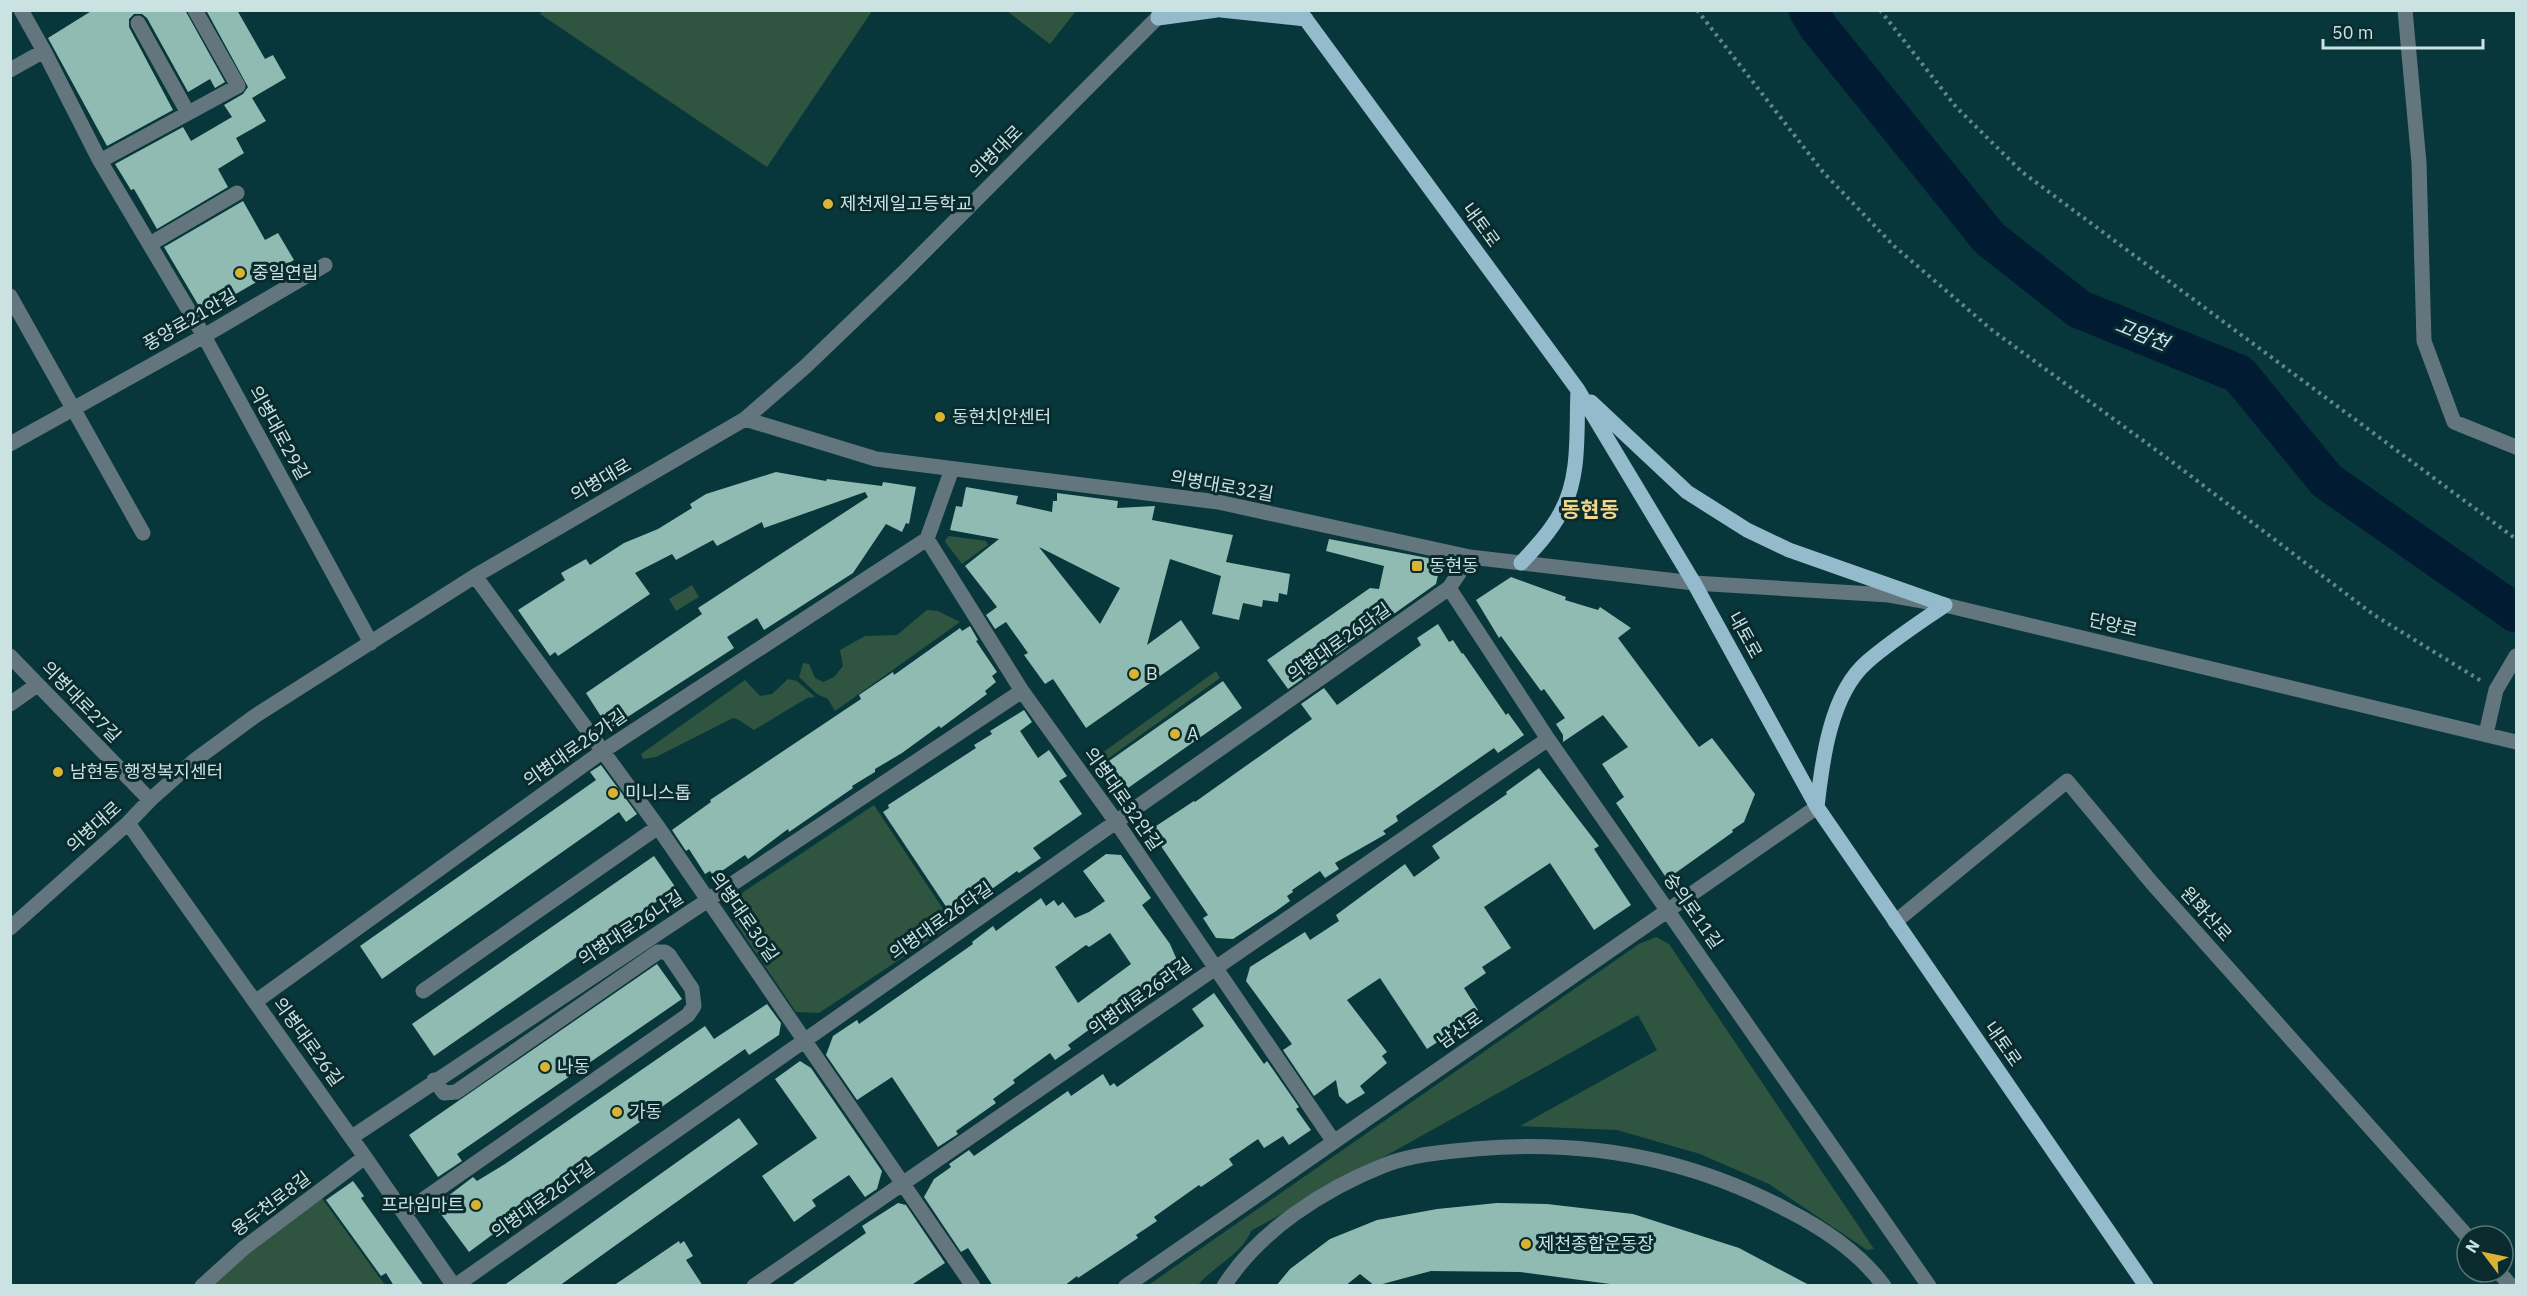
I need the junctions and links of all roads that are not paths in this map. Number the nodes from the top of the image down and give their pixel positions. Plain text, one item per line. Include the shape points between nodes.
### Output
1 (21, 10) edge
2 (195, 10) edge
3 (1219, 10) edge
4 (2405, 10) edge
5 (1161, 13) edge
6 (1304, 13) edge
7 (138, 22) dead end
8 (44, 51) junction
9 (10, 70) edge
10 (188, 113) junction
11 (100, 161) junction
12 (237, 193) dead end
13 (150, 244) junction
14 (325, 265) dead end
15 (10, 296) edge
16 (204, 336) junction
17 (1578, 390) junction
18 (74, 408) junction
19 (745, 419) junction
20 (10, 444) edge
21 (2517, 447) edge
22 (952, 468) junction
23 (142, 533) dead end
24 (927, 539) junction
25 (1470, 557) junction
26 (1521, 563) junction
27 (475, 576) junction
28 (1694, 583) junction
29 (1449, 588) junction
30 (1945, 605) junction
31 (371, 643) junction
32 (10, 656) edge
33 (2517, 656) edge
34 (37, 685) junction
35 (1022, 691) junction
36 (10, 704) edge
37 (2486, 734) junction
38 (1548, 739) junction
39 (2517, 741) edge
40 (603, 751) junction
41 (150, 800) junction
42 (1816, 807) junction
43 (128, 823) junction
44 (1117, 823) junction
45 (658, 827) junction
46 (709, 900) junction
47 (1668, 910) junction
48 (1895, 922) junction
49 (10, 928) edge
50 (1216, 968) junction
51 (423, 991) dead end
52 (255, 1002) junction
53 (805, 1040) junction
54 (434, 1080) junction
55 (352, 1137) junction
56 (1334, 1142) junction
57 (365, 1156) junction
58 (904, 1184) junction
59 (404, 1213) junction
60 (2456, 1224) edge
61 (202, 1286) edge
62 (455, 1286) edge
63 (754, 1286) edge
64 (973, 1286) edge
65 (1126, 1286) edge
66 (1224, 1286) edge
67 (1884, 1286) edge
68 (1929, 1286) edge
69 (2146, 1286) edge

1 - 8 street, 의병대로29길
2 - 10 street via 238,87
3 - 5 main road
3 - 6 main road
4 - 21 street via 2419,163 2424,341 2454,422
5 - 19 street, 의병대로 via 871,304
6 - 17 main road, 내토로
7 - 10 street
8 - 9 street
8 - 11 street, 의병대로29길
10 - 11 street
11 - 13 street, 의병대로29길
12 - 13 street
13 - 16 street, 의병대로29길
14 - 16 street, 풍양로21안길
15 - 18 street
16 - 18 street, 풍양로21안길
16 - 31 street, 의병대로29길
17 - 26 main road via 1575,475 1567,500 1552,526
17 - 28 main road, 내토로
17 - 30 main road via 1687,492 1747,530 1789,550
18 - 20 street, 풍양로21안길
18 - 23 street
19 - 22 street, 의병대로32길 via 876,459
19 - 27 street, 의병대로
22 - 24 street
22 - 25 street, 의병대로32길 via 1218,502
24 - 35 street, 의병대로32안길
24 - 40 street, 의병대로26가길
25 - 26 street, 의병대로32길
25 - 29 street
26 - 28 street, 의병대로32길
27 - 31 street, 의병대로
27 - 40 street, 의병대로30길
28 - 30 street, 단양로 via 1889,595
28 - 42 main road, 내토로
29 - 38 street, 숭의로11길
29 - 44 street, 의병대로26다길
30 - 37 street, 단양로
30 - 42 main road via 1866,663 1852,678 1823,756
31 - 41 street, 의병대로 via 255,716 195,760
32 - 34 street, 의병대로27길
33 - 37 street via 2496,690
34 - 36 street
34 - 41 street, 의병대로27길
35 - 44 street, 의병대로32안길
35 - 46 street, 의병대로26나길
37 - 39 street, 단양로
38 - 47 street, 숭의로11길
38 - 50 street, 의병대로26라길
40 - 45 street, 의병대로30길
40 - 52 street, 의병대로26가길
41 - 43 street, 의병대로
42 - 47 street, 남산로
42 - 48 main road, 내토로
43 - 49 street, 의병대로
43 - 52 street, 의병대로26길
44 - 50 street, 의병대로32안길
44 - 53 street, 의병대로26다길
45 - 46 street, 의병대로30길
45 - 51 street
46 - 53 street, 의병대로30길
46 - 54 street, 의병대로26나길
47 - 56 street, 남산로
47 - 68 street, 숭의로11길
48 - 60 street, 원화산로 via 2067,781 2152,883
48 - 69 main road, 내토로
50 - 56 street, 의병대로32안길
50 - 58 street, 의병대로26라길
52 - 55 street, 의병대로26길
53 - 58 street, 의병대로30길
53 - 62 street, 의병대로26다길
54 - 55 street, 의병대로26나길
54 - 59 street via 444,1093 456,1092 658,952 669,955 692,989 694,1006 688,1015
55 - 57 street, 의병대로26길
56 - 65 street, 남산로
57 - 59 street, 의병대로26길
57 - 61 street, 용두천로8길 via 244,1248
58 - 63 street, 의병대로26라길
58 - 64 street, 의병대로30길
59 - 62 street, 의병대로26길
66 - 67 street via 1257,1245 1329,1191 1386,1164 1436,1152 1512,1145 1632,1154 1720,1178 1811,1222 1848,1249

